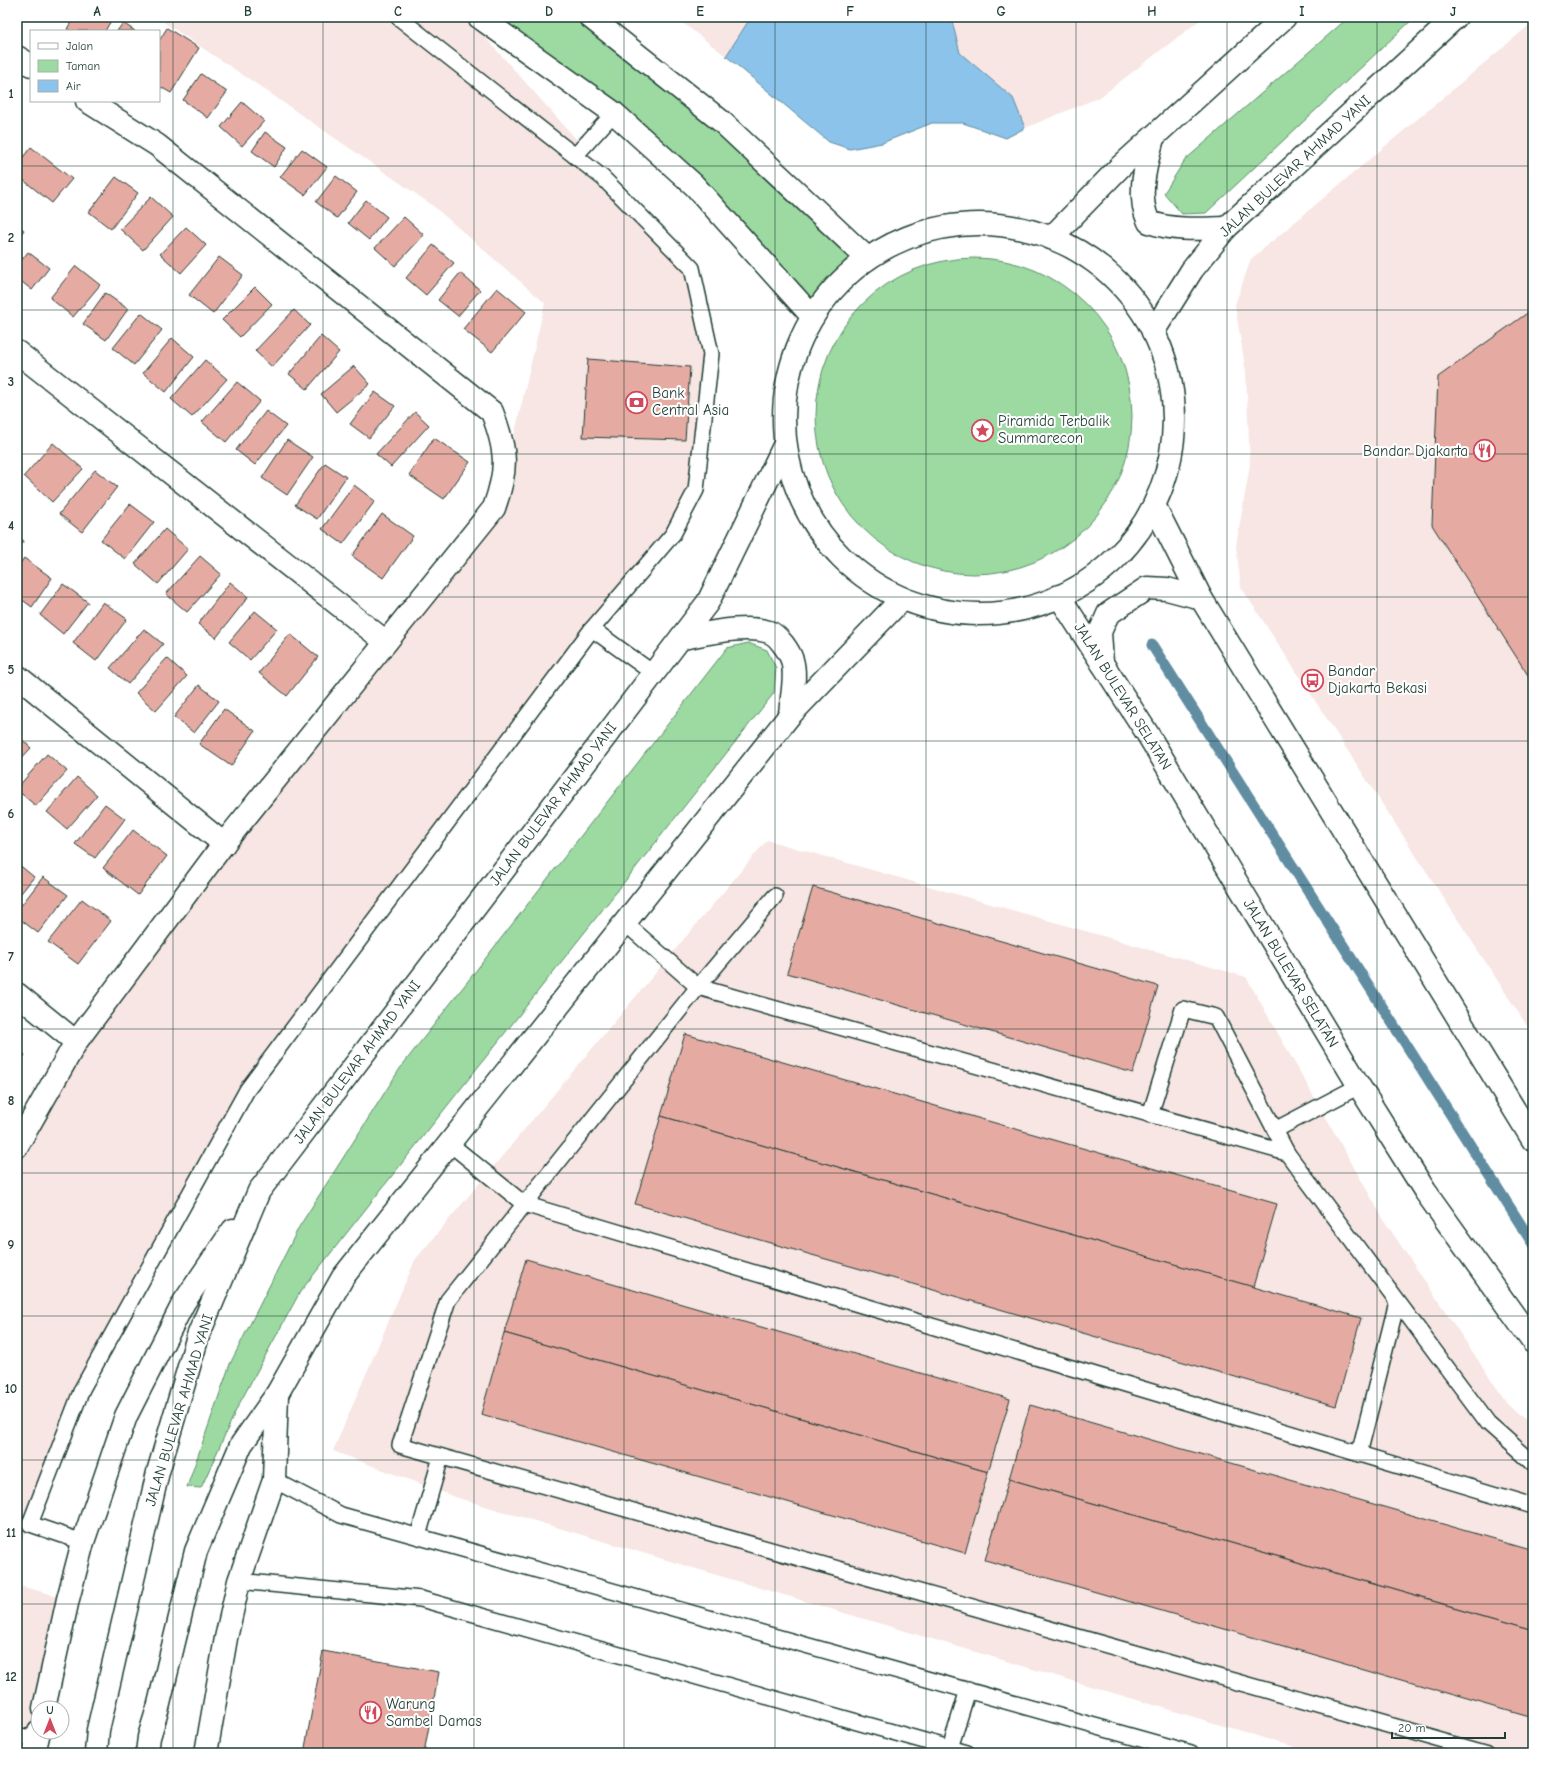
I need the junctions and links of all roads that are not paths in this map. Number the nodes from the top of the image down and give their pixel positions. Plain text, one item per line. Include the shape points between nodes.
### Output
1 (398, 17) edge
2 (479, 17) edge
3 (590, 17) edge
4 (1285, 17) edge
5 (1456, 17) edge
6 (17, 56) edge
7 (30, 64) edge
8 (89, 102) edge
9 (614, 113) junction
10 (1153, 138) junction
11 (575, 156) junction
12 (1226, 228) junction
13 (1051, 238) junction
14 (867, 258) junction
15 (811, 315) junction
16 (1153, 332) junction
17 (17, 352) edge
18 (783, 448) junction
19 (1157, 511) junction
20 (1059, 596) junction
21 (1201, 598) junction
22 (902, 599) junction
23 (592, 629) junction
24 (681, 638) junction
25 (386, 642) junction
26 (1102, 665) junction
27 (653, 673) junction
28 (17, 676) edge
29 (790, 714) junction
30 (224, 844) junction
31 (775, 896) dead end
32 (625, 923) junction
33 (698, 987) junction
34 (17, 994) edge
35 (76, 1042) junction
36 (1359, 1086) junction
37 (1150, 1115) junction
38 (1275, 1130) junction
39 (1533, 1140) edge
40 (449, 1143) junction
41 (17, 1146) edge
42 (1287, 1153) junction
43 (259, 1191) junction
44 (524, 1204) junction
45 (1397, 1302) junction
46 (1533, 1342) edge
47 (277, 1394) junction
48 (1359, 1454) junction
49 (441, 1457) junction
50 (1533, 1463) edge
51 (274, 1480) junction
52 (1533, 1506) edge
53 (418, 1536) junction
54 (83, 1542) junction
55 (239, 1581) junction
56 (968, 1690) junction
57 (46, 1700) edge
58 (148, 1745) edge
59 (950, 1748) junction
60 (96, 1753) edge
61 (206, 1753) edge
62 (967, 1753) edge
63 (1191, 1753) edge
64 (1488, 1753) edge

1 - 11 lane
2 - 9 main road
3 - 14 main road via 721,121
4 - 10 main road
5 - 12 main road, JALAN BULEVAR AHMAD YANI
6 - 7 main road
8 - 25 main road via 157,145 492,412 502,438 504,461 503,484 494,508
9 - 11 lane
9 - 15 main road via 694,186
10 - 12 main road via 1145,168 1143,190 1144,210 1149,222 1165,228
10 - 13 main road via 1120,167
11 - 23 lane via 604,178 692,268 711,354 696,490 673,534
12 - 16 main road, JALAN BULEVAR AHMAD YANI via 1192,270
13 - 14 main road via 988,224 940,229 925,231
13 - 16 main road via 1082,255 1110,276 1134,302
14 - 15 main road via 828,292
15 - 18 main road via 784,387
16 - 19 main road via 1165,363 1177,417 1173,465
17 - 25 main road
18 - 22 main road via 797,496 822,539 858,574
18 - 24 main road, JALAN BULEVAR AHMAD YANI via 708,602
19 - 20 main road via 1130,542 1093,577
19 - 21 main road
20 - 22 main road via 1008,612 954,612
20 - 26 main road, JALAN BULEVAR SELATAN
21 - 26 main road via 1167,589 1147,588 1108,614 1100,632
21 - 39 main road
22 - 29 main road
23 - 27 lane
23 - 54 lane via 247,1090 82,1389 30,1524
24 - 27 main road, JALAN BULEVAR AHMAD YANI
24 - 29 main road via 738,630 770,632 783,645 792,660
25 - 30 main road
26 - 36 main road, JALAN BULEVAR SELATAN via 1147,733
27 - 43 main road, JALAN BULEVAR AHMAD YANI
28 - 30 main road
29 - 32 main road
30 - 35 main road
31 - 33 lane
32 - 33 lane
32 - 40 main road
33 - 37 lane
33 - 44 lane
34 - 35 main road
35 - 41 main road
36 - 38 lane
36 - 46 main road, JALAN BULEVAR SELATAN via 1425,1191
37 - 38 lane via 1183,1009 1216,1017
37 - 42 lane
38 - 42 lane
40 - 44 lane
40 - 47 main road via 343,1277
42 - 45 lane
43 - 54 main road via 184,1302 129,1409
43 - 60 main road, JALAN BULEVAR AHMAD YANI via 198,1336 173,1419 158,1472 98,1730
44 - 48 lane
44 - 49 lane via 448,1300 400,1445
45 - 48 lane
45 - 50 lane via 1488,1423
47 - 51 main road
47 - 58 main road via 240,1445 196,1551
48 - 52 lane
49 - 53 lane
49 - 64 lane
51 - 53 lane via 341,1515
51 - 55 main road
53 - 56 lane
54 - 57 main road
55 - 59 lane via 421,1599
55 - 61 main road via 226,1638
56 - 59 lane
56 - 63 lane
59 - 62 lane

